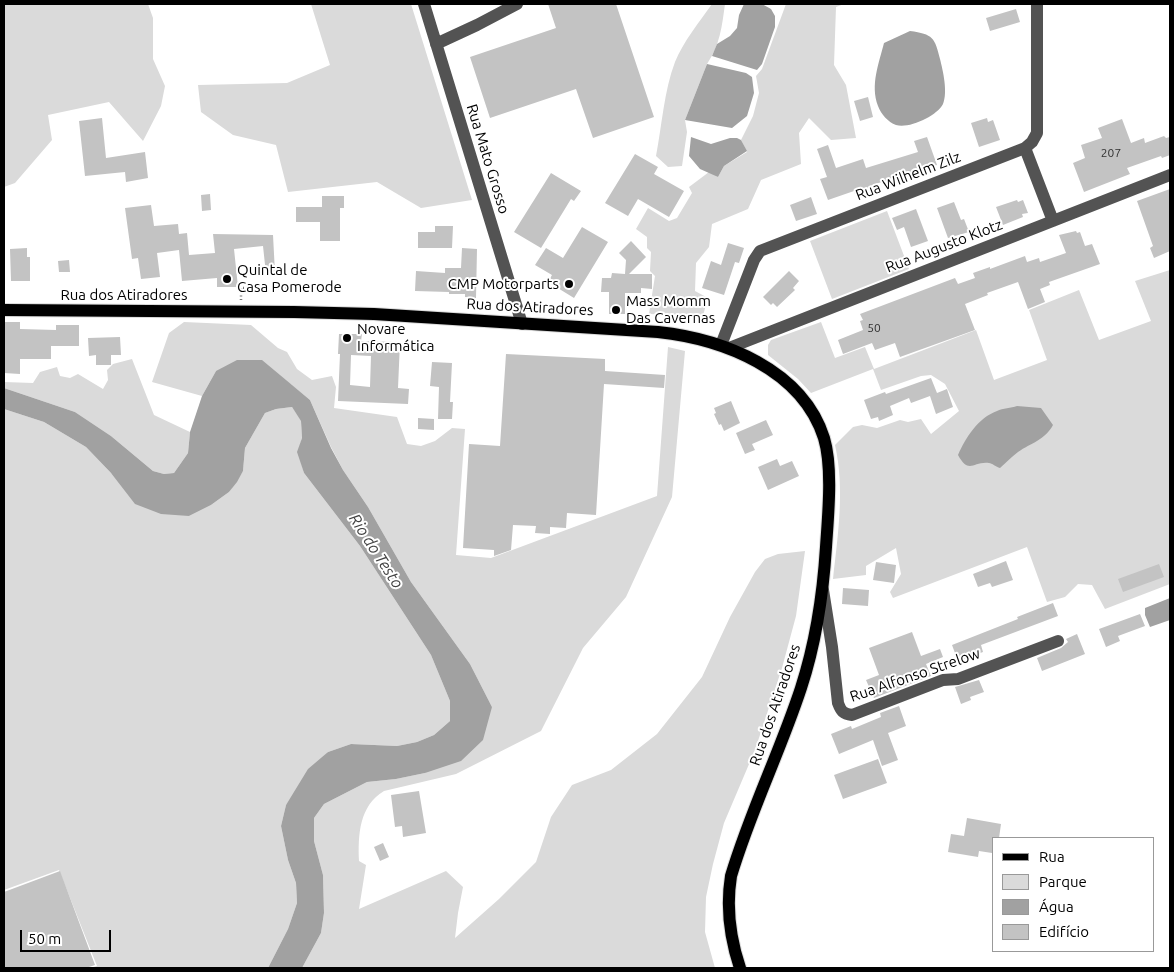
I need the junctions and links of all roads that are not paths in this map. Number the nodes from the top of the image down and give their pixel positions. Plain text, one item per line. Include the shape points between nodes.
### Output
1 (424, 4) edge
2 (517, 4) edge
3 (1037, 4) edge
4 (436, 44) junction
5 (1025, 148) junction
6 (1170, 175) edge
7 (1053, 221) junction
8 (4, 310) edge
9 (522, 324) junction
10 (725, 347) junction
11 (823, 590) junction
12 (1058, 640) dead end
13 (740, 968) edge

1 - 4 street, Rua Mato Grosso
2 - 4 street
3 - 5 street via 1037,133
4 - 9 street, Rua Mato Grosso
5 - 7 street
5 - 10 street, Rua Wilhelm Zilz via 760,251 754,260
6 - 7 street, Rua Augusto Klotz
7 - 10 street, Rua Augusto Klotz
8 - 9 main road, Rua dos Atiradores via 374,314
9 - 10 main road, Rua dos Atiradores via 658,332 684,335
10 - 11 main road, Rua dos Atiradores via 750,357 790,386 815,417 824,438 828,526
11 - 12 street, Rua Alfonso Strelow via 838,703 846,714 852,715 943,680 958,679
11 - 13 main road, Rua dos Atiradores via 802,687 731,876 728,892 731,935

